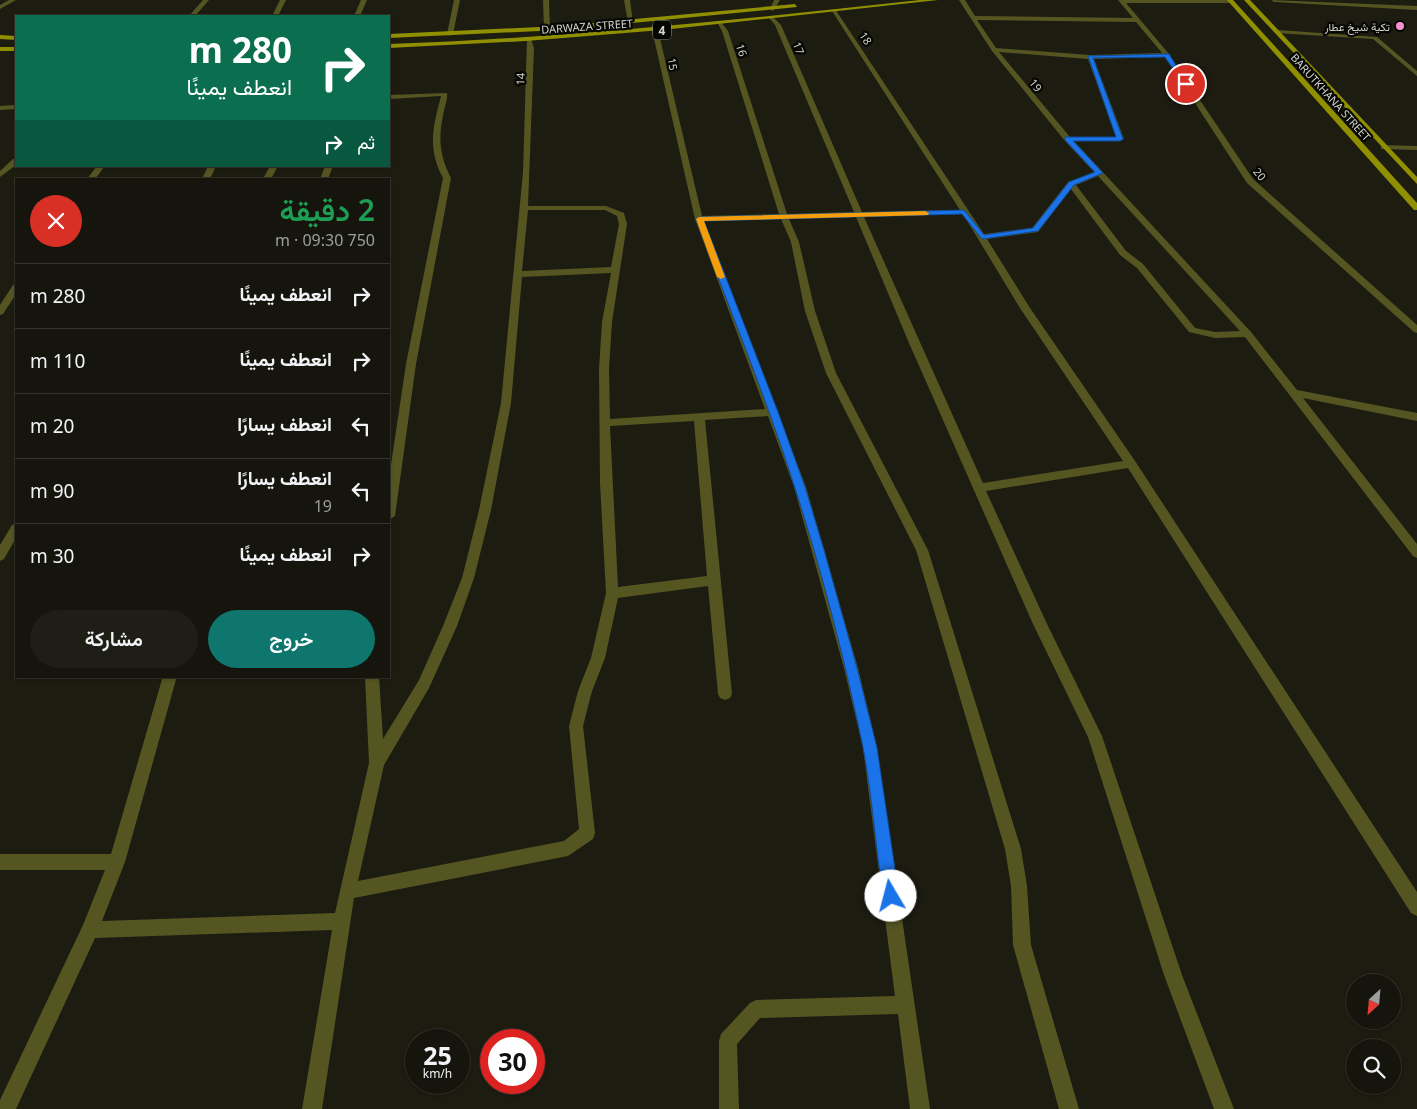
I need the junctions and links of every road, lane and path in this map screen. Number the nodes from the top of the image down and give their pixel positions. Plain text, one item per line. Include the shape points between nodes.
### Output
1 (13, 0) edge
2 (206, 0) edge
3 (283, 0) edge
4 (364, 0) edge
5 (457, 0) edge
6 (546, 0) edge
7 (626, 0) edge
8 (778, 0) edge
9 (935, 0) edge
10 (1121, 0) edge
11 (1230, 0) edge
12 (1247, 0) edge
13 (1274, 0) edge
14 (1374, 0) edge
15 (964, 2) edge
16 (803, 6) dead end
17 (1384, 6) junction
18 (0, 7) edge
19 (1417, 8) edge
20 (773, 9) junction
21 (835, 11) junction
22 (193, 15) edge
23 (276, 15) edge
24 (357, 15) edge
25 (772, 18) junction
26 (975, 18) junction
27 (1137, 20) junction
28 (631, 22) junction
29 (721, 24) junction
30 (547, 29) junction
31 (655, 30) junction
32 (1278, 32) junction
33 (450, 34) junction
34 (429, 35) junction
35 (390, 36) edge
36 (0, 37) edge
37 (15, 38) edge
38 (529, 40) junction
39 (426, 45) junction
40 (390, 46) edge
41 (1, 49) edge
42 (15, 49) edge
43 (994, 50) junction
44 (1167, 55) junction
45 (1090, 57) junction
46 (1406, 64) junction
47 (1417, 65) edge
48 (1417, 74) edge
49 (390, 97) edge
50 (15, 107) edge
51 (0, 108) edge
52 (1068, 139) junction
53 (1384, 147) junction
54 (1417, 148) edge
55 (15, 162) edge
56 (100, 167) edge
57 (1099, 173) junction
58 (0, 175) edge
59 (92, 178) edge
60 (1417, 182) edge
61 (1071, 184) junction
62 (525, 208) junction
63 (1417, 208) edge
64 (964, 212) junction
65 (859, 216) junction
66 (784, 217) junction
67 (699, 219) junction
68 (982, 237) junction
69 (615, 270) junction
70 (518, 274) junction
71 (15, 289) edge
72 (0, 312) edge
73 (1417, 330) edge
74 (1248, 334) junction
75 (1293, 393) junction
76 (773, 412) junction
77 (1417, 417) edge
78 (699, 418) junction
79 (605, 423) junction
80 (1131, 464) junction
81 (980, 488) junction
82 (390, 509) edge
83 (15, 530) edge
84 (1417, 553) edge
85 (0, 556) edge
86 (715, 580) junction
87 (612, 593) junction
88 (169, 678) edge
89 (372, 678) edge
90 (725, 694) dead end
91 (377, 763) junction
92 (0, 862) edge
93 (117, 862) junction
94 (347, 890) junction
95 (1417, 907) edge
96 (342, 921) junction
97 (90, 930) junction
98 (907, 1005) junction
99 (6, 1109) edge
100 (312, 1109) edge
101 (729, 1109) edge
102 (920, 1109) edge
103 (1069, 1109) edge
104 (1224, 1109) edge

1 - 18 street
2 - 22 street
3 - 23 street
4 - 24 street
5 - 33 street
6 - 30 street
7 - 28 street
8 - 20 street
9 - 21 main road, DARWAZA STREET / 4
10 - 11 street
10 - 27 street, 20
11 - 63 main road, BARUTKHANA STREET
12 - 32 main road, BARUTKHANA STREET
13 - 17 street
14 - 17 street
15 - 26 street, 19
16 - 20 main road, DARWAZA STREET / 4
17 - 19 street
20 - 28 main road, DARWAZA STREET / 4
21 - 25 main road, DARWAZA STREET / 4
21 - 64 street, 18
25 - 29 main road, DARWAZA STREET / 4
25 - 65 street, 17 via 778,25
26 - 27 street
26 - 43 street, 19
27 - 44 street, 20
28 - 30 main road, DARWAZA STREET / 4
29 - 31 main road, DARWAZA STREET / 4
29 - 66 street, 16
30 - 33 main road, DARWAZA STREET / 4
31 - 38 main road, DARWAZA STREET / 4
31 - 67 street, 15
32 - 46 street via 1370,37
32 - 53 main road, BARUTKHANA STREET
33 - 34 main road, DARWAZA STREET / 4
34 - 35 main road, DARWAZA STREET / 4
34 - 39 main road
36 - 37 main road
38 - 39 main road, DARWAZA STREET / 4
38 - 62 street, 14
39 - 40 main road, DARWAZA STREET / 4
41 - 42 main road
43 - 45 street
43 - 52 street, 19
44 - 45 street
44 - 73 street, 20 via 1250,181
45 - 52 street via 1120,139
46 - 47 street
46 - 48 street
49 - 82 street via 445,94 435,136 439,165 447,178 411,364
50 - 51 street
52 - 57 street, 19
53 - 54 street
53 - 60 main road, BARUTKHANA STREET
55 - 58 street
56 - 59 street
57 - 61 street
57 - 74 street, 19
61 - 68 street via 1035,230
61 - 74 street via 1123,253 1140,266 1192,330 1215,335
62 - 69 street via 606,208 621,215 623,224
62 - 70 street, 14
64 - 65 street
64 - 68 street, 18
65 - 66 street
65 - 81 street, 17
66 - 67 street
66 - 103 street, 16 via 796,242 810,311 831,373 922,550 1013,849 1019,886 1022,945
67 - 76 street, 15
68 - 80 street, 18 via 1025,308
69 - 70 street
69 - 79 street via 606,341
70 - 91 street, 14 via 506,403 468,578 424,684
71 - 72 street
74 - 75 street, 19
75 - 77 street
75 - 84 street, 19
76 - 78 street
76 - 98 street, 15 via 800,487 870,748
78 - 79 street
78 - 86 street
79 - 87 street
80 - 81 street
80 - 95 street, 18
81 - 104 street, 17 via 1040,624 1095,736 1173,975
83 - 85 street
86 - 87 street
86 - 90 street
87 - 94 street via 598,658 576,726 587,833 568,848
88 - 93 street
89 - 91 street
91 - 94 street
92 - 93 street
93 - 97 street
94 - 96 street
96 - 97 street
96 - 100 street
97 - 99 street
98 - 101 street via 756,1009 728,1042
98 - 102 street, 15

